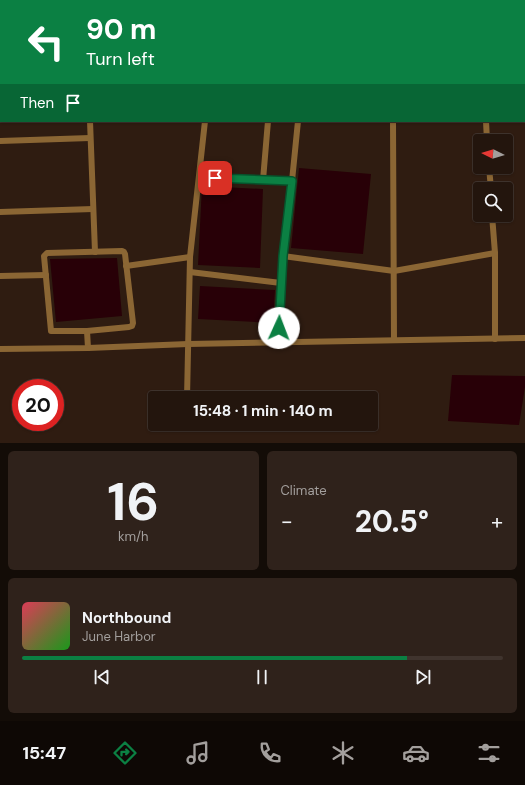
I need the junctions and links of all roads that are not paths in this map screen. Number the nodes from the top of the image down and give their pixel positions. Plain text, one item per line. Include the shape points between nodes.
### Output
1 (90, 122) edge
2 (205, 122) edge
3 (268, 122) edge
4 (298, 122) edge
5 (393, 122) edge
6 (486, 122) edge
7 (487, 134) edge
8 (90, 138) junction
9 (0, 141) edge
10 (199, 177) junction
11 (263, 180) junction
12 (292, 181) junction
13 (93, 209) junction
14 (0, 212) edge
15 (493, 222) edge
16 (95, 252) junction
17 (495, 253) junction
18 (283, 256) junction
19 (190, 257) junction
20 (126, 266) junction
21 (394, 271) junction
22 (190, 272) junction
23 (46, 275) junction
24 (0, 276) edge
25 (281, 283) junction
26 (87, 331) junction
27 (525, 338) edge
28 (495, 339) junction
29 (394, 340) junction
30 (278, 343) junction
31 (188, 344) junction
32 (88, 348) junction
33 (0, 349) edge
34 (187, 391) edge

1 - 8 lane
2 - 10 lane
3 - 11 lane
4 - 12 lane
5 - 21 lane
6 - 7 lane
8 - 9 lane
8 - 13 lane
10 - 11 lane
10 - 19 lane
11 - 12 lane
12 - 18 lane
13 - 14 lane
13 - 16 lane
15 - 17 lane
16 - 20 lane via 122,251
16 - 23 lane via 47,253 44,256
17 - 21 lane
17 - 28 lane
18 - 21 lane
18 - 25 lane
19 - 20 lane
19 - 22 lane
20 - 26 lane via 132,326
21 - 29 lane
22 - 25 lane
22 - 31 lane
23 - 24 lane
23 - 26 lane via 51,331
25 - 30 lane
26 - 32 lane
27 - 28 lane
28 - 29 lane
29 - 30 lane
30 - 31 lane
31 - 32 lane
31 - 34 lane
32 - 33 lane

